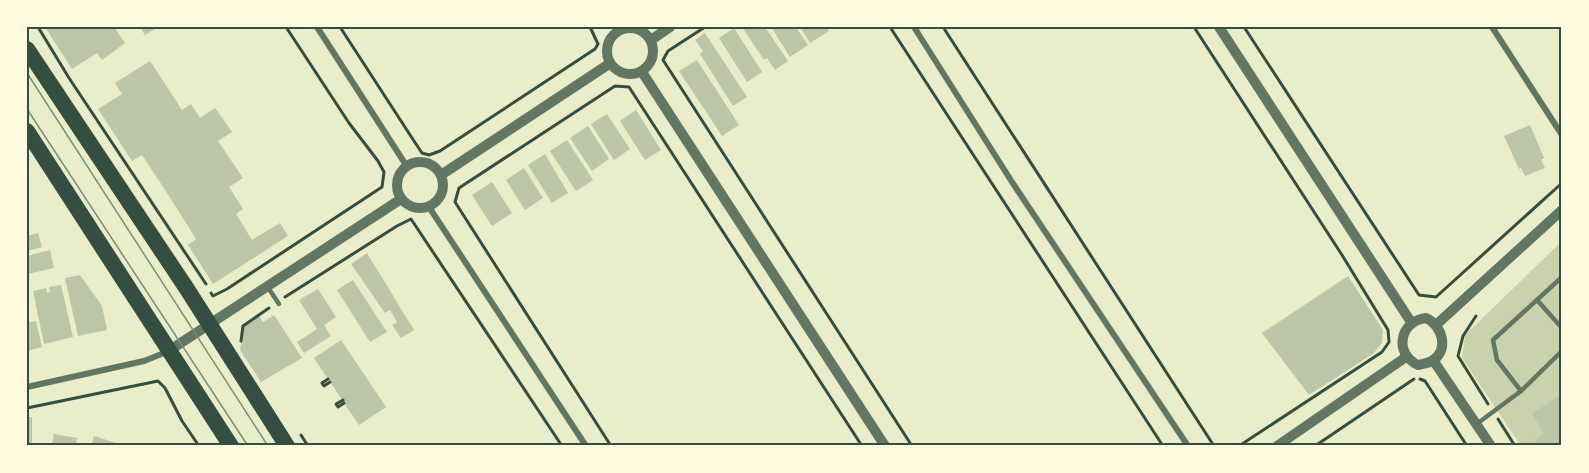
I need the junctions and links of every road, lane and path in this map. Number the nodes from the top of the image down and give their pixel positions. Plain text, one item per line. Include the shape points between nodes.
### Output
1 (38, 27) edge
2 (286, 27) edge
3 (317, 27) edge
4 (340, 27) edge
5 (590, 27) edge
6 (670, 27) edge
7 (705, 27) edge
8 (890, 27) edge
9 (914, 27) edge
10 (943, 27) edge
11 (1194, 27) edge
12 (1219, 27) edge
13 (1244, 27) edge
14 (1492, 27) edge
15 (616, 28) edge
16 (651, 40) junction
17 (27, 49) edge
18 (609, 64) junction
19 (642, 72) junction
20 (27, 131) edge
21 (1562, 135) edge
22 (406, 165) junction
23 (441, 175) junction
24 (1562, 183) edge
25 (401, 199) junction
26 (429, 207) junction
27 (1562, 210) edge
28 (1562, 277) edge
29 (267, 286) junction
30 (1537, 300) junction
31 (278, 303) junction
32 (1476, 316) dead end
33 (1411, 322) junction
34 (1437, 324) junction
35 (209, 325) junction
36 (1562, 328) edge
37 (241, 340) dead end
38 (170, 350) junction
39 (1562, 351) edge
40 (1406, 357) junction
41 (1433, 360) junction
42 (27, 387) edge
43 (1521, 391) junction
44 (27, 408) edge
45 (1493, 412) junction
46 (1476, 424) junction
47 (199, 446) edge
48 (231, 446) edge
49 (287, 446) edge
50 (562, 446) edge
51 (586, 446) edge
52 (610, 446) edge
53 (862, 446) edge
54 (885, 446) edge
55 (912, 446) edge
56 (1163, 446) edge
57 (1188, 446) edge
58 (1214, 446) edge
59 (1239, 446) edge
60 (1277, 446) edge
61 (1315, 446) edge
62 (1467, 446) edge
63 (1491, 446) edge
64 (1515, 446) edge

1 - 2 path via 213,296 382,187 384,172 378,161
3 - 22 street
4 - 5 path via 422,153 429,155 595,49 598,44
6 - 16 street
7 - 55 path via 668,51 663,60
8 - 56 path
9 - 57 street
10 - 58 path
11 - 59 path via 1388,330 1389,342 1382,352
12 - 33 street
13 - 24 path via 1419,296 1436,297
14 - 21 street
15 - 16 street via 636,28
15 - 18 street via 607,43
16 - 19 street via 653,56
17 - 35 highway
18 - 19 street via 628,75
18 - 23 street
19 - 54 street
20 - 38 highway
22 - 23 street via 425,162
22 - 25 street via 397,177
23 - 26 street via 443,190
25 - 26 street via 410,207
25 - 29 street
26 - 51 street
27 - 34 street
28 - 30 lane
29 - 31 lane
29 - 35 street
30 - 36 lane
30 - 43 lane via 1493,340 1497,360
31 - 37 path via 243,326
31 - 50 path via 411,219
32 - 45 path via 1463,336 1458,356
33 - 34 street via 1426,318
33 - 40 street via 1403,339
34 - 41 street via 1442,340
35 - 38 street
35 - 49 highway
38 - 42 street via 144,361
38 - 48 highway
39 - 43 lane
40 - 41 street via 1418,365
40 - 60 street
41 - 46 street
43 - 45 lane
44 - 47 path via 158,381
45 - 46 lane
45 - 64 path
46 - 63 street
52 - 53 path via 455,202 455,196 459,189 615,86 629,87
61 - 62 path via 1411,379 1425,381

